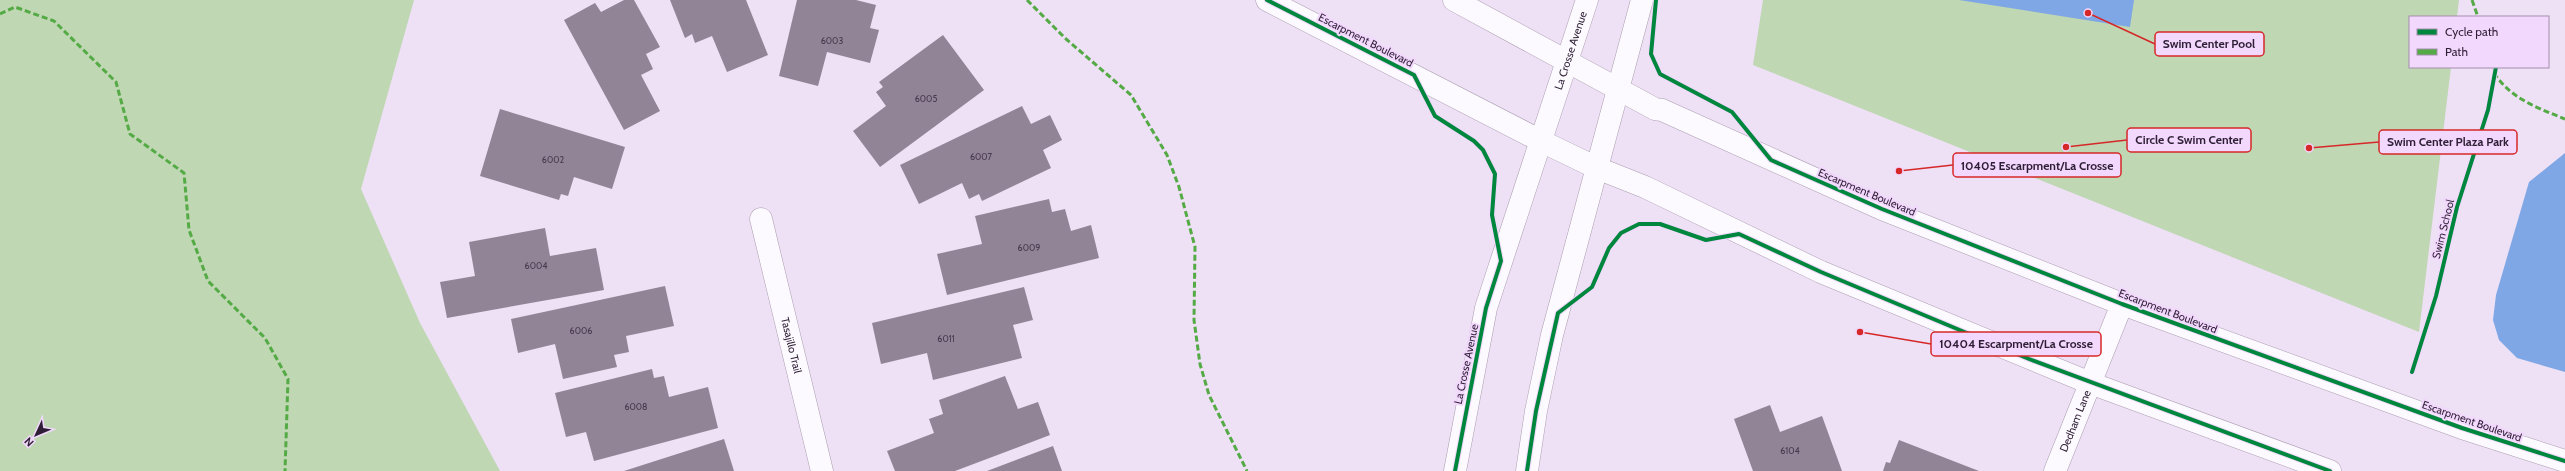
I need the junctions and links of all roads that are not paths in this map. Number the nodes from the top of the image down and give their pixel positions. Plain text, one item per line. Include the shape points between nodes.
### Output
1 (1267, 0) edge
2 (1454, 0) edge
3 (1587, 0) edge
4 (1642, 0) edge
5 (1566, 60) junction
6 (1619, 88) junction
7 (1540, 141) junction
8 (1598, 168) junction
9 (761, 219) dead end
10 (2122, 304) junction
11 (2090, 383) junction
12 (2565, 461) edge
13 (822, 471) edge
14 (1454, 471) edge
15 (1527, 471) edge
16 (2055, 471) edge
17 (2330, 471) edge

1 - 7 main road, Escarpment Boulevard
2 - 5 main road, Escarpment Boulevard
3 - 5 main road, La Crosse Avenue
4 - 6 main road
5 - 6 main road, Escarpment Boulevard
5 - 7 main road, La Crosse Avenue
6 - 8 main road
6 - 10 main road, Escarpment Boulevard via 1655,110 1662,110 1882,209
7 - 8 main road, Escarpment Boulevard
7 - 14 main road, La Crosse Avenue via 1486,308
8 - 11 main road, Escarpment Boulevard via 1645,187 1821,272
8 - 15 main road via 1552,335
9 - 13 main road, Tasajillo Trail
10 - 11 main road, Dedham Lane
10 - 12 main road, Escarpment Boulevard via 2462,428
11 - 16 main road, Dedham Lane
11 - 17 main road, Escarpment Boulevard

